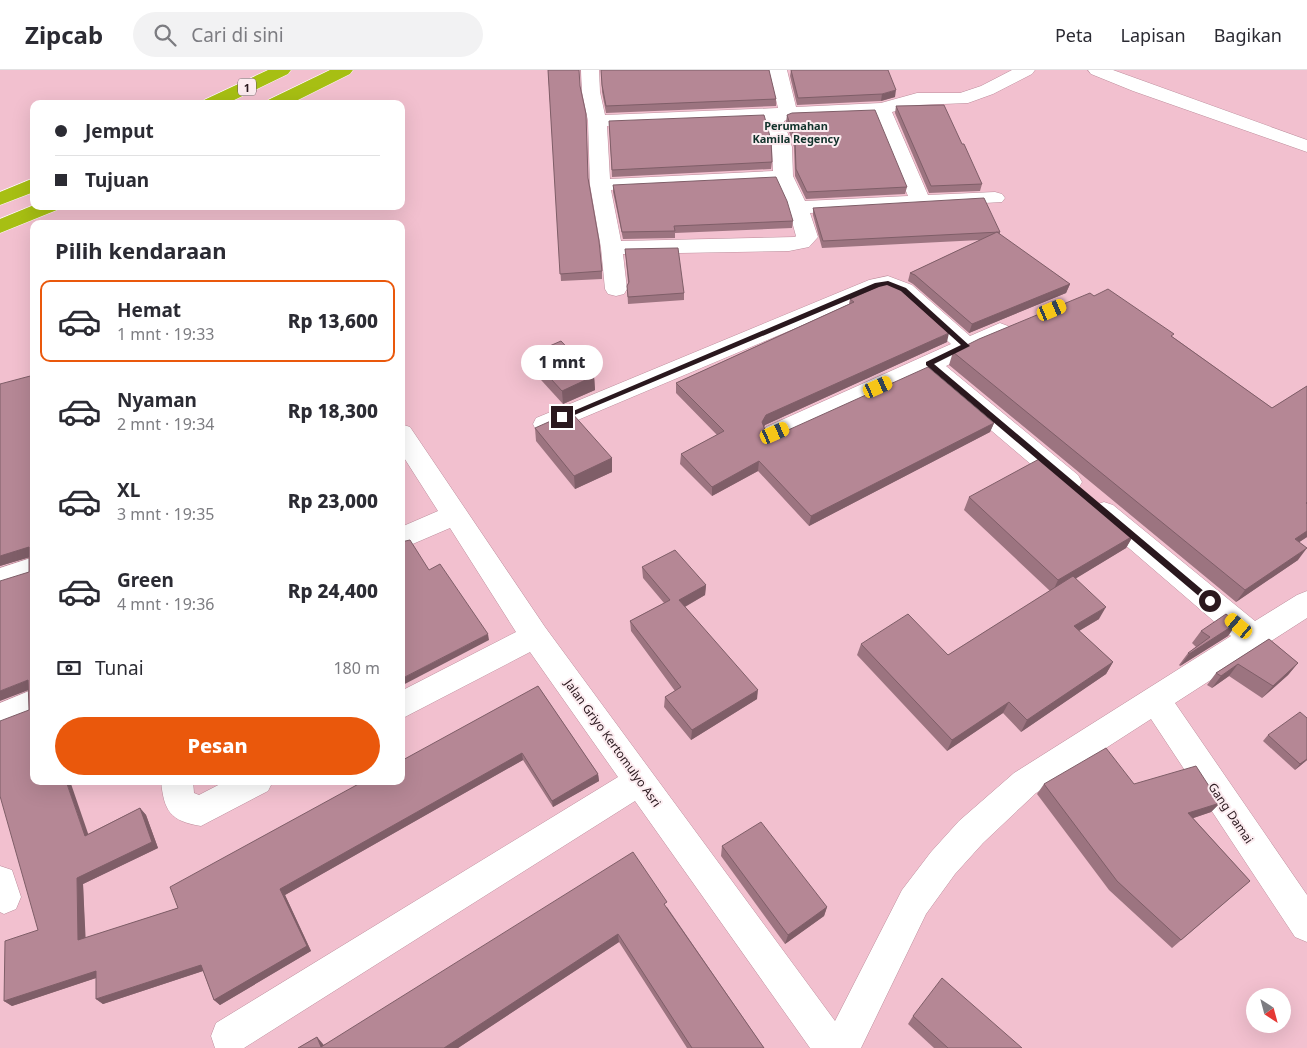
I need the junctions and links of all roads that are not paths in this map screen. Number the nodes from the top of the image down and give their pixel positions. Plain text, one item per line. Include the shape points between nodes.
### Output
1 (282, 70) edge
2 (344, 70) edge
3 (590, 70) edge
4 (778, 70) edge
5 (1026, 70) edge
6 (1097, 70) edge
7 (218, 100) edge
8 (283, 100) edge
9 (882, 109) junction
10 (788, 112) junction
11 (597, 121) junction
12 (1307, 146) edge
13 (783, 176) junction
14 (600, 185) junction
15 (30, 186) edge
16 (995, 198) dead end
17 (0, 199) edge
18 (920, 200) junction
19 (798, 207) junction
20 (40, 210) edge
21 (0, 227) edge
22 (612, 248) junction
23 (616, 289) dead end
24 (1022, 322) edge
25 (966, 346) junction
26 (929, 364) junction
27 (545, 424) edge
28 (775, 433) edge
29 (405, 439) edge
30 (454, 515) junction
31 (405, 537) edge
32 (30, 569) edge
33 (0, 579) edge
34 (1307, 603) edge
35 (535, 636) junction
36 (1254, 638) junction
37 (1156, 701) junction
38 (30, 704) edge
39 (405, 704) edge
40 (0, 717) edge
41 (640, 781) junction
42 (177, 785) edge
43 (250, 785) edge
44 (1307, 925) edge
45 (228, 1036) dead end
46 (832, 1048) edge
47 (841, 1048) edge

1 - 7 highway, 1
2 - 8 highway
3 - 11 street
4 - 10 street
5 - 9 street via 962,99 917,99
6 - 12 street
9 - 10 street
9 - 18 street
10 - 11 street
10 - 13 street via 774,119 780,132
11 - 14 street
13 - 14 street
13 - 19 street
14 - 22 street
15 - 17 highway
16 - 18 street
18 - 19 street
19 - 22 street via 807,237 802,242 789,245
20 - 21 highway
22 - 23 street
24 - 25 street
25 - 26 street
25 - 27 street via 904,290 888,283 877,285
26 - 28 street
26 - 36 street
29 - 30 street, Jalan Griyo Kertomulyo Asri
30 - 31 street
30 - 35 street, Jalan Griyo Kertomulyo Asri
32 - 33 street
34 - 36 street
35 - 39 street
35 - 41 street, Jalan Griyo Kertomulyo Asri
36 - 37 street
37 - 44 street, Gang Damai
37 - 47 street via 1025,783 942,863 914,902
38 - 40 street
41 - 45 street
41 - 46 street, Jalan Griyo Kertomulyo Asri
42 - 43 street via 179,800 188,809 201,811

